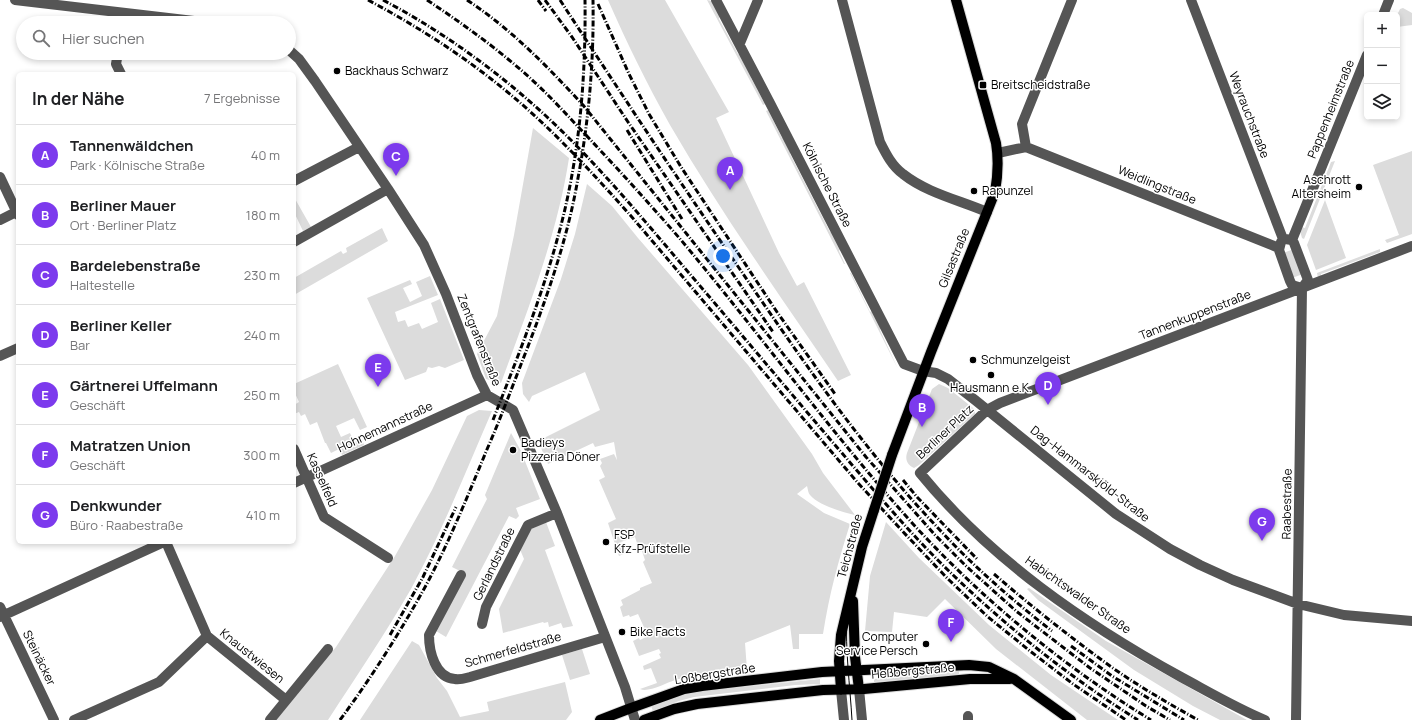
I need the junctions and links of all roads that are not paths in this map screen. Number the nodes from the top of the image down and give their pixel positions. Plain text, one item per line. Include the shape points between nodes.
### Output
1 (15, 0) edge
2 (716, 0) edge
3 (758, 0) edge
4 (842, 0) edge
5 (956, 0) edge
6 (1072, 0) edge
7 (1191, 0) edge
8 (1389, 0) edge
9 (1384, 12) edge
10 (110, 16) edge
11 (740, 43) junction
12 (296, 56) edge
13 (117, 60) edge
14 (1364, 62) edge
15 (120, 72) edge
16 (359, 147) junction
17 (1026, 147) junction
18 (998, 153) junction
19 (0, 177) edge
20 (296, 180) edge
21 (388, 189) junction
22 (16, 209) edge
23 (16, 212) edge
24 (987, 212) junction
25 (0, 220) edge
26 (296, 241) edge
27 (1285, 242) junction
28 (1412, 246) edge
29 (1302, 288) junction
30 (16, 349) edge
31 (0, 356) edge
32 (923, 371) junction
33 (487, 395) junction
34 (987, 410) junction
35 (296, 454) edge
36 (920, 473) joint
37 (306, 477) junction
38 (296, 481) edge
39 (557, 513) junction
40 (160, 544) edge
41 (166, 544) edge
42 (388, 558) dead end
43 (461, 575) dead end
44 (852, 589) junction
45 (1298, 604) junction
46 (1, 613) edge
47 (1412, 621) edge
48 (482, 624) dead end
49 (207, 636) junction
50 (605, 637) junction
51 (328, 649) dead end
52 (969, 665) junction
53 (856, 670) junction
54 (839, 671) junction
55 (970, 679) junction
56 (1014, 679) junction
57 (859, 689) junction
58 (841, 690) junction
59 (286, 700) junction
60 (631, 708) junction
61 (54, 720) edge
62 (74, 720) edge
63 (270, 720) edge
64 (600, 720) edge
65 (635, 720) edge
66 (644, 720) edge
67 (844, 720) edge
68 (862, 720) edge
69 (1070, 720) edge
70 (1265, 720) edge
71 (1296, 720) edge

1 - 10 street
2 - 11 street, Kölnische Straße
3 - 11 street
4 - 24 street via 880,142 888,158 902,174 916,183
5 - 18 main road, Gilsastraße
6 - 17 street via 1022,124
7 - 27 street, Weyrauchstraße
8 - 9 street
11 - 32 street, Kölnische Straße via 904,364
12 - 16 street, Zentgrafenstraße
13 - 15 street
14 - 27 street, Pappenheimstraße
16 - 20 street
16 - 21 street, Zentgrafenstraße
17 - 18 street
17 - 27 street, Weidlingstraße
18 - 24 main road, Gilsastraße via 995,192
19 - 22 street
21 - 26 street
21 - 33 street, Zentgrafenstraße via 422,242 435,268 477,376
23 - 25 street
24 - 32 main road, Gilsastraße
27 - 29 street, Weyrauchstraße via 1292,285
27 - 29 street, Weyrauchstraße via 1296,246 1307,274 1308,280
28 - 29 street, Tannenkuppenstraße
29 - 34 street, Tannenkuppenstraße
29 - 45 street, Raabestraße
30 - 31 street
32 - 34 street, Dag-Hammarskjöld-Straße via 936,373 948,379
32 - 44 main road, Teichstraße, bridge via 862,546
33 - 37 street, Hohnemannstraße
33 - 39 street, Zentgrafenstraße via 514,410
34 - 36 street, Berliner Platz
34 - 45 street, Dag-Hammarskjöld-Straße via 1110,510 1145,534 1200,565
35 - 37 street, Kasselfeld
36 - 70 street, Habichtswalder Straße via 967,525 1050,594 1125,645 1238,708
37 - 38 street, Hohnemannstraße
37 - 42 street, Kasselfeld via 324,517
39 - 48 street, Gerlandstraße via 528,525 486,607
39 - 50 street, Zentgrafenstraße
40 - 46 street
41 - 49 street, Knaustwiesen
43 - 50 street, Schmerfeldstraße via 429,635 429,646 436,667 445,677 470,677
44 - 53 main road, Teichstraße
44 - 54 main road, Teichstraße via 840,635
45 - 47 street, Dag-Hammarskjöld-Straße via 1344,615
45 - 71 street, Raabestraße
46 - 61 street, Steinäcker
49 - 59 street, Knaustwiesen
49 - 62 street via 159,682
50 - 60 street, Zentgrafenstraße
51 - 59 street
52 - 53 main road, Heßbergstraße
52 - 55 main road, Heßbergstraße
52 - 56 main road, Heßbergstraße via 989,667
53 - 54 main road, Heßbergstraße
53 - 57 main road, Teichstraße
54 - 58 main road, Teichstraße
54 - 60 main road, Loßbergstraße via 684,689
55 - 56 main road, Heßbergstraße
55 - 57 main road, Heßbergstraße
56 - 69 main road, Heßbergstraße
57 - 58 main road
57 - 68 street, Teichstraße
58 - 66 main road via 818,690 697,704 679,707
58 - 67 street, Teichstraße
59 - 63 street
60 - 64 main road, Loßbergstraße
60 - 65 street, Zentgrafenstraße

